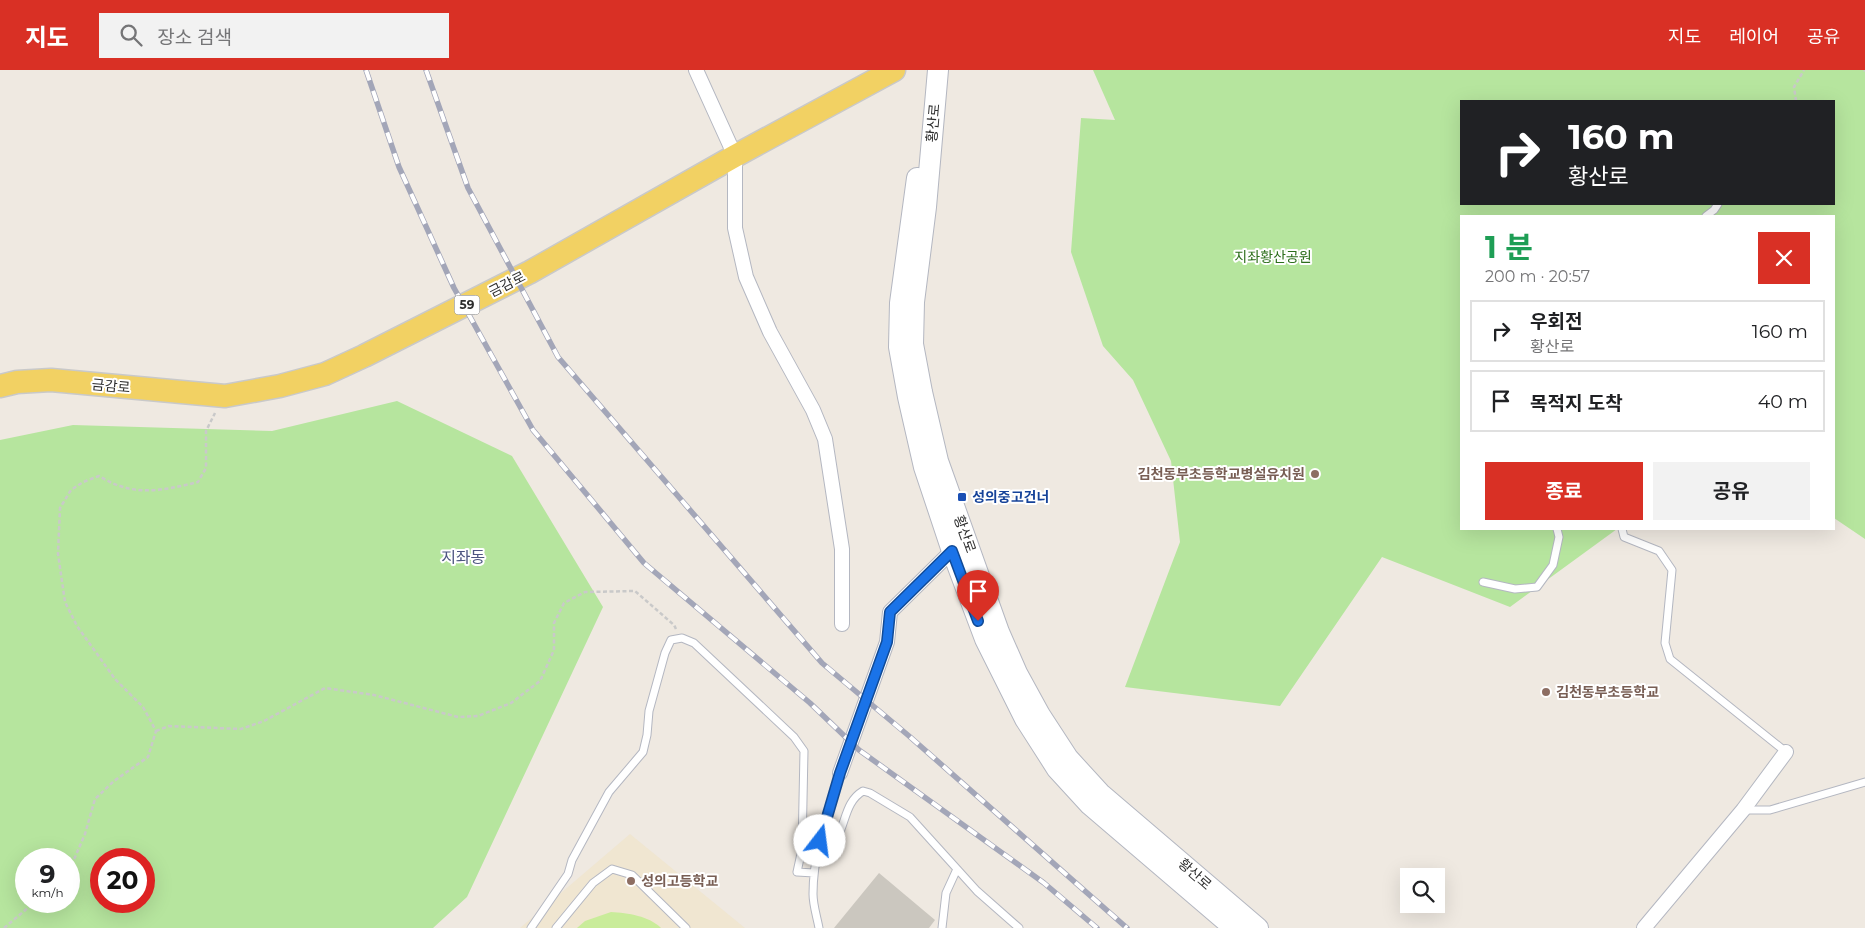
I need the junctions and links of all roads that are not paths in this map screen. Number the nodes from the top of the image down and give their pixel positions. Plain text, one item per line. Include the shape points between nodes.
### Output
1 (696, 70) edge
2 (894, 70) edge
3 (937, 70) edge
4 (735, 156) junction
5 (1717, 205) edge
6 (1707, 215) edge
7 (0, 386) edge
8 (1557, 530) edge
9 (1622, 530) edge
10 (952, 551) junction
11 (1483, 582) dead end
12 (842, 624) dead end
13 (1786, 752) joint
14 (840, 773) joint
15 (1865, 782) edge
16 (1743, 810) junction
17 (818, 851) junction
18 (957, 869) junction
19 (814, 873) junction
20 (532, 928) edge
21 (556, 928) edge
22 (686, 928) edge
23 (819, 928) edge
24 (942, 928) edge
25 (1019, 928) edge
26 (1234, 928) edge
27 (1258, 928) edge
28 (1644, 928) edge

1 - 4 street
2 - 4 main road, 금감로 / 59
3 - 10 street, 황산로 via 906,251 899,347 924,467
3 - 27 street, 황산로 via 926,207 914,302 913,344 938,461 999,632 1040,715 1068,758 1100,793
4 - 7 main road, 금감로 / 59 via 530,272 325,374 225,396 51,380
4 - 12 street via 735,228 746,277 770,332 813,410 825,439 842,549
5 - 6 lane
8 - 11 lane via 1559,537 1553,565 1537,587 1515,590
9 - 13 lane via 1624,537 1659,551 1672,570 1665,643 1670,659
10 - 14 street via 890,612 887,642
10 - 26 street, 황산로 via 996,662 1025,719 1056,768 1090,805
13 - 16 street
14 - 17 lane
15 - 16 lane via 1770,810
16 - 28 street
17 - 18 lane via 837,837 852,802 863,791 910,817
17 - 19 lane
18 - 24 lane via 946,893
18 - 25 lane
19 - 20 lane via 797,872 802,849 804,751 794,737 694,643 680,638 671,640 665,652 649,711 643,752 608,792 572,860 568,874
19 - 23 lane via 813,896
21 - 22 lane via 594,883 612,869 632,875

